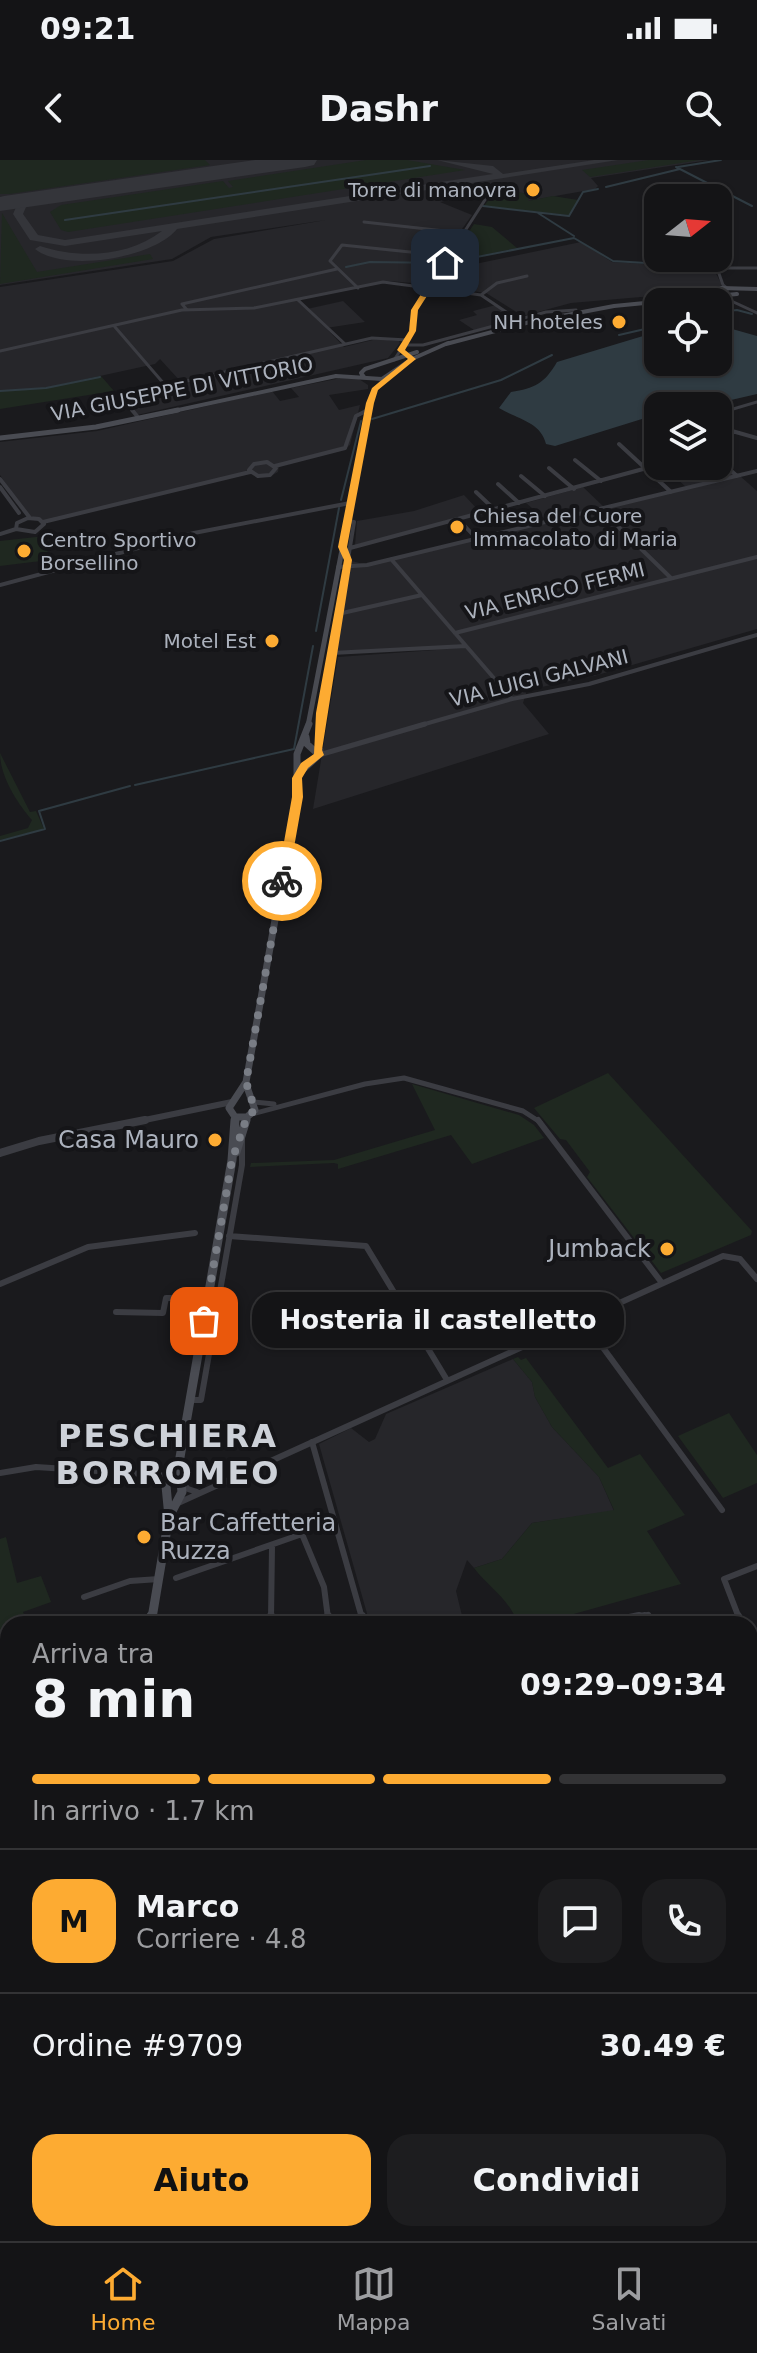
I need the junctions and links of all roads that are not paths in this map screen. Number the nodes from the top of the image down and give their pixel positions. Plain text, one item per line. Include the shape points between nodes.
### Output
1 (490, 192) dead end
2 (364, 222) dead end
3 (463, 233) junction
4 (449, 256) junction
5 (757, 268) edge
6 (337, 269) junction
7 (527, 276) dead end
8 (429, 287) junction
9 (358, 288) junction
10 (729, 288) edge
11 (754, 290) edge
12 (732, 292) edge
13 (732, 293) edge
14 (481, 295) junction
15 (298, 300) junction
16 (644, 302) edge
17 (187, 310) junction
18 (576, 310) junction
19 (757, 313) edge
20 (512, 321) junction
21 (115, 327) junction
22 (405, 342) junction
23 (345, 344) junction
24 (401, 350) junction
25 (0, 351) edge
26 (410, 357) junction
27 (394, 360) junction
28 (370, 367) junction
29 (388, 376) junction
30 (367, 379) junction
31 (165, 385) junction
32 (375, 389) junction
33 (757, 402) edge
34 (732, 409) edge
35 (368, 410) junction
36 (137, 416) junction
37 (733, 431) edge
38 (0, 437) edge
39 (757, 438) edge
40 (619, 444) dead end
41 (575, 460) dead end
42 (275, 466) junction
43 (644, 467) edge
44 (549, 468) dead end
45 (644, 470) edge
46 (757, 471) edge
47 (250, 472) junction
48 (732, 472) edge
49 (521, 476) dead end
50 (737, 476) junction
51 (0, 479) edge
52 (658, 480) edge
53 (601, 481) junction
54 (498, 484) dead end
55 (0, 487) edge
56 (574, 489) junction
57 (476, 492) dead end
58 (671, 492) junction
59 (545, 496) junction
60 (350, 503) junction
61 (519, 503) junction
62 (600, 509) junction
63 (495, 510) junction
64 (30, 518) junction
65 (459, 520) junction
66 (20, 521) junction
67 (43, 522) junction
68 (16, 529) junction
69 (0, 534) edge
70 (476, 538) junction
71 (346, 547) junction
72 (757, 557) edge
73 (391, 559) junction
74 (348, 560) junction
75 (367, 565) junction
76 (338, 567) junction
77 (347, 567) junction
78 (671, 578) junction
79 (0, 585) edge
80 (422, 595) junction
81 (338, 614) junction
82 (455, 633) junction
83 (757, 635) edge
84 (466, 646) junction
85 (332, 653) junction
86 (512, 699) junction
87 (308, 728) junction
88 (316, 751) junction
89 (299, 754) junction
90 (307, 763) junction
91 (296, 782) junction
92 (246, 1082) junction
93 (235, 1100) junction
94 (252, 1101) junction
95 (285, 1103) junction
96 (209, 1109) junction
97 (233, 1115) junction
98 (250, 1115) junction
99 (242, 1138) junction
100 (0, 1153) edge
101 (232, 1160) junction
102 (195, 1233) dead end
103 (229, 1236) junction
104 (757, 1279) edge
105 (662, 1283) junction
106 (0, 1284) edge
107 (208, 1298) junction
108 (116, 1312) dead end
109 (582, 1319) junction
110 (447, 1380) junction
111 (190, 1400) junction
112 (312, 1442) junction
113 (179, 1463) junction
114 (0, 1473) edge
115 (169, 1476) junction
116 (182, 1480) junction
117 (201, 1492) junction
118 (166, 1502) junction
119 (178, 1503) junction
120 (722, 1510) dead end
121 (169, 1517) junction
122 (272, 1547) junction
123 (757, 1566) edge
124 (176, 1578) dead end
125 (159, 1579) junction
126 (84, 1597) dead end
127 (152, 1616) edge
128 (271, 1616) edge
129 (328, 1616) edge
130 (362, 1616) edge
131 (738, 1616) edge

1 - 3 street
2 - 3 street
3 - 4 street
4 - 6 street via 348,244 330,259
4 - 8 street
5 - 10 street via 719,267
6 - 9 street
6 - 17 street via 182,304
7 - 14 street via 497,283
8 - 9 street via 386,282
8 - 14 street
8 - 22 street via 414,310
9 - 15 street
11 - 12 main road
13 - 19 street
14 - 20 street
15 - 17 street
15 - 23 street
16 - 18 main road
17 - 21 street
18 - 20 main road
18 - 20 street
20 - 22 street via 423,345
20 - 26 main road
21 - 25 street
21 - 31 street
22 - 23 street via 379,338
22 - 24 street
23 - 31 street
24 - 26 street
24 - 27 street
26 - 27 main road, VIA GIUSEPPE DI VITTORIO
26 - 29 main road
27 - 28 main road, VIA GIUSEPPE DI VITTORIO
28 - 29 main road via 386,369
28 - 30 main road via 361,373
28 - 36 main road, VIA GIUSEPPE DI VITTORIO
29 - 30 main road, VIA GIUSEPPE DI VITTORIO
29 - 32 main road
30 - 32 main road
30 - 38 main road, VIA GIUSEPPE DI VITTORIO via 336,376 96,427
31 - 36 street via 121,397
32 - 35 main road
33 - 34 street
35 - 42 street via 356,416 345,448
35 - 60 main road
36 - 38 main road, VIA GIUSEPPE DI VITTORIO
37 - 39 street
40 - 43 street
41 - 53 street
42 - 47 street via 257,463
42 - 47 street via 270,475
44 - 56 street
45 - 53 street
46 - 50 street
47 - 67 street
48 - 50 street
49 - 59 street
50 - 58 street
51 - 64 street
52 - 58 street
53 - 56 street
54 - 61 street
55 - 66 street
56 - 59 street
57 - 63 street
58 - 62 street
59 - 61 street
60 - 71 main road
60 - 79 street via 205,530
61 - 63 street
62 - 70 street
62 - 78 street
63 - 65 street
64 - 66 street
64 - 67 street
65 - 70 street
65 - 71 street
66 - 68 street
67 - 68 street via 35,532
68 - 69 street
70 - 73 street
71 - 74 street
71 - 76 main road
72 - 78 street, VIA ENRICO FERMI
73 - 75 street
73 - 80 street
74 - 75 street
74 - 77 street
75 - 77 street
76 - 77 street
76 - 87 main road
77 - 81 street
78 - 82 street, VIA ENRICO FERMI
80 - 81 street
80 - 82 street
81 - 85 street
82 - 84 street
83 - 86 street, VIA LUIGI GALVANI via 589,684
84 - 85 street
84 - 86 street
85 - 88 street
86 - 88 street, VIA LUIGI GALVANI
87 - 88 main road via 306,742
87 - 89 main road
88 - 89 main road
88 - 90 main road
89 - 90 main road
89 - 91 main road
90 - 91 main road
91 - 92 main road
92 - 93 main road
92 - 94 main road
93 - 94 main road
93 - 96 street
93 - 97 main road via 229,1108
94 - 95 street
94 - 98 main road
95 - 98 street
95 - 105 street via 404,1078 532,1115
96 - 97 street
96 - 100 street
97 - 98 main road
97 - 101 main road
98 - 99 main road
99 - 101 main road
99 - 103 street
101 - 107 main road
102 - 106 street via 88,1247
103 - 110 street via 366,1246
103 - 111 street via 201,1400
104 - 105 street via 737,1257 723,1256
105 - 109 street
107 - 108 street via 166,1298 163,1313
107 - 111 main road
109 - 110 street
109 - 120 street
110 - 112 street
111 - 113 main road
112 - 117 street
112 - 130 street
113 - 115 main road
113 - 116 main road
114 - 115 street via 36,1467
115 - 116 street
115 - 118 main road
116 - 117 street via 188,1489
116 - 119 main road
117 - 119 street
118 - 119 street
118 - 121 main road
119 - 121 main road
121 - 125 main road
122 - 124 street
122 - 128 street
122 - 129 street via 302,1534 325,1592
123 - 131 street via 724,1578
125 - 126 street via 130,1581
125 - 127 main road

